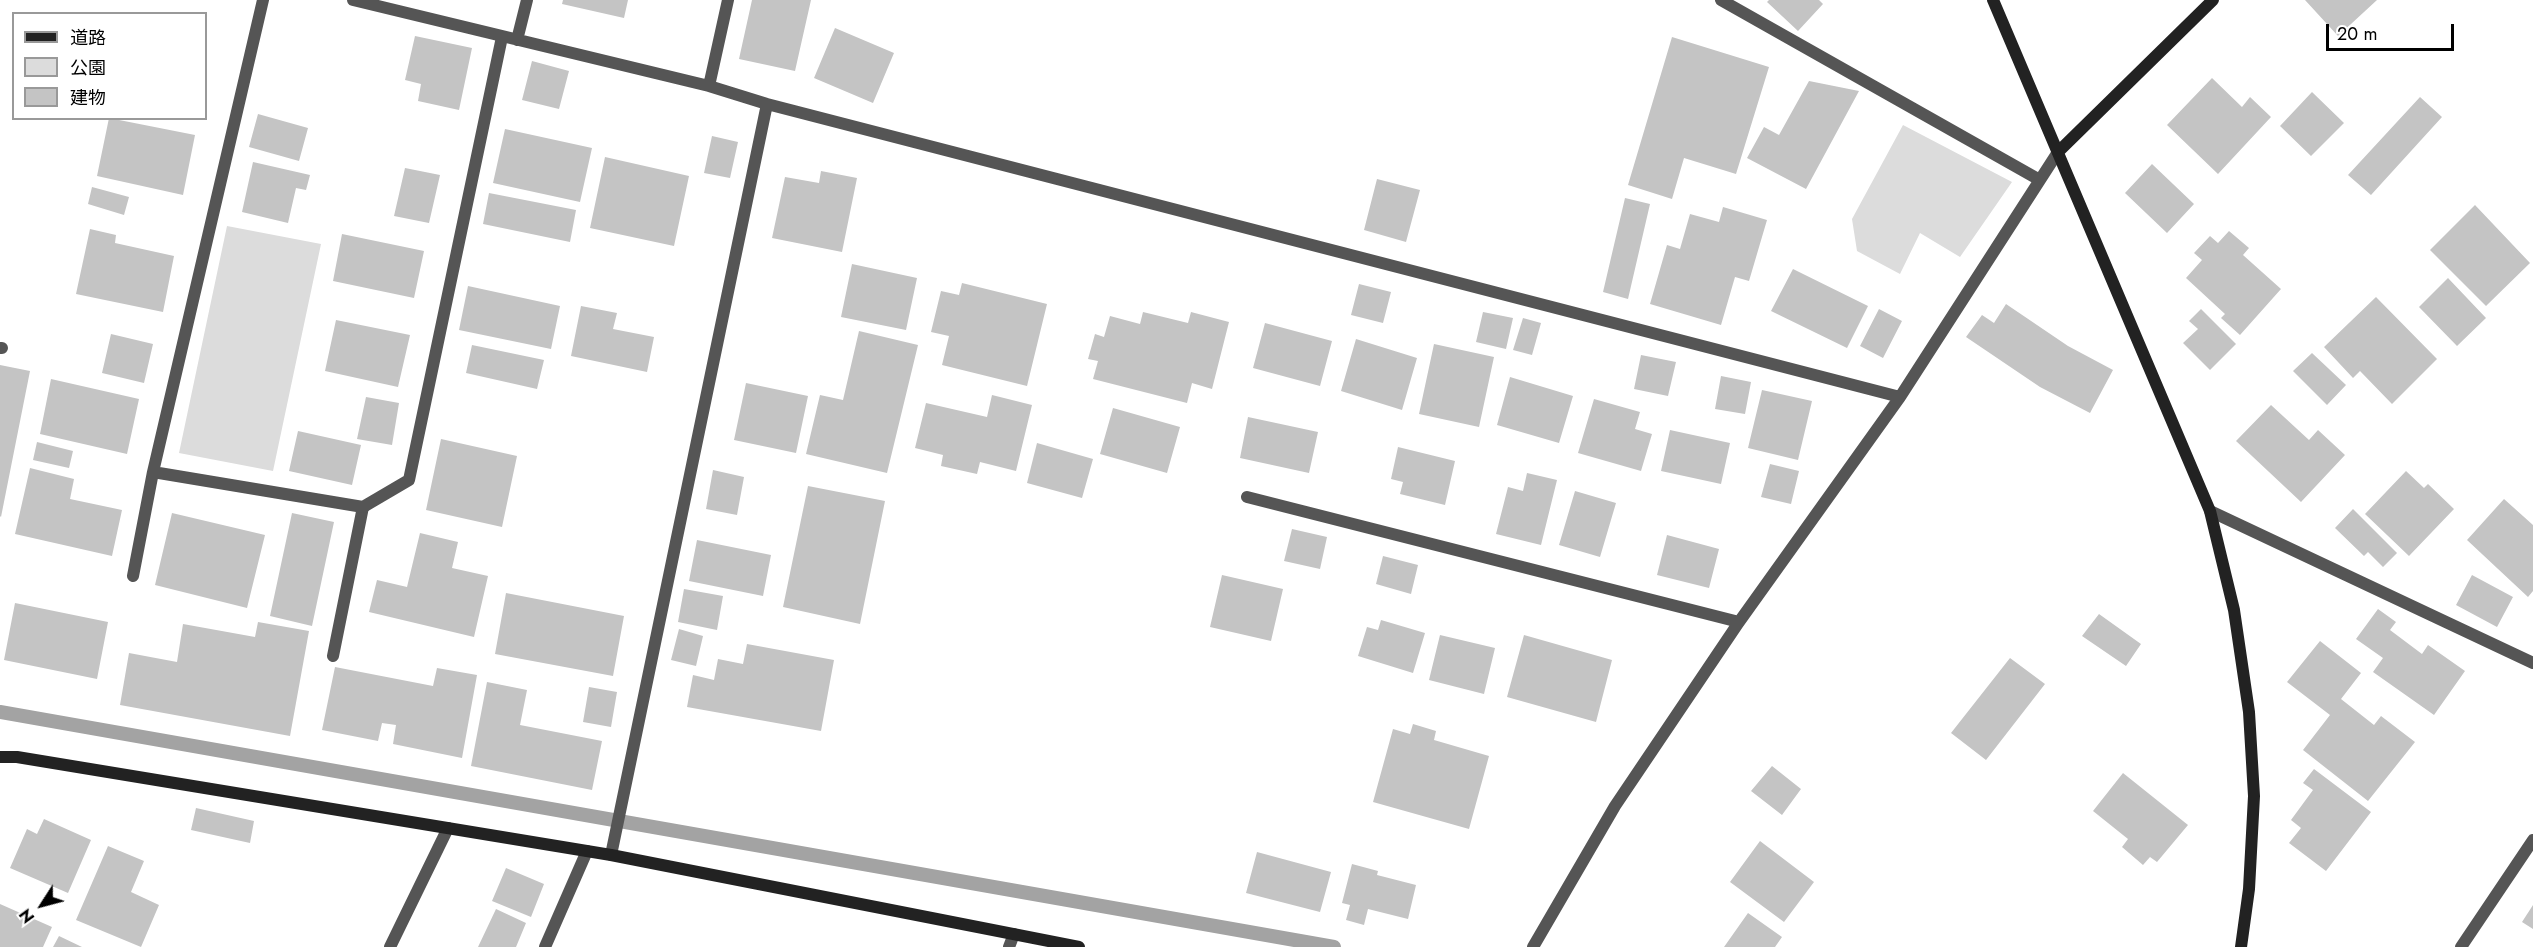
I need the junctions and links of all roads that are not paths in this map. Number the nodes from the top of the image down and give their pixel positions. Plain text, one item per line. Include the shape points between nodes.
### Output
1 (263, 0) edge
2 (353, 0) edge
3 (526, 0) edge
4 (728, 0) edge
5 (1721, 0) edge
6 (1993, 0) edge
7 (2213, 0) edge
8 (400, 6) edge
9 (502, 37) junction
10 (517, 40) junction
11 (709, 86) junction
12 (767, 104) junction
13 (2058, 152) junction
14 (2038, 179) junction
15 (1900, 398) junction
16 (153, 472) junction
17 (1247, 497) dead end
18 (363, 507) junction
19 (2210, 511) junction
20 (133, 576) dead end
21 (1739, 622) junction
22 (333, 656) dead end
23 (2533, 663) edge
24 (0, 757) edge
25 (448, 828) junction
26 (2533, 840) edge
27 (587, 851) junction
28 (610, 855) junction
29 (1014, 934) junction
30 (390, 947) edge
31 (544, 947) edge
32 (1009, 947) edge
33 (1079, 947) edge
34 (1533, 947) edge
35 (2241, 947) edge
36 (2461, 947) edge

1 - 16 street
2 - 8 street
3 - 10 street
4 - 11 street
5 - 14 street
6 - 13 street
7 - 13 street
8 - 9 street
9 - 10 street
9 - 18 street via 409,480
10 - 11 street
11 - 12 street
12 - 15 street
12 - 28 street
13 - 14 street
13 - 19 street
14 - 15 street
15 - 21 street
16 - 18 street
16 - 20 street
17 - 21 street
18 - 22 street
19 - 23 street
19 - 35 street via 2234,610 2249,712 2254,796
21 - 34 street via 1615,806
24 - 25 street
25 - 27 street
25 - 30 street
26 - 36 street
27 - 28 street
27 - 31 street
28 - 29 street
29 - 32 street
29 - 33 street

